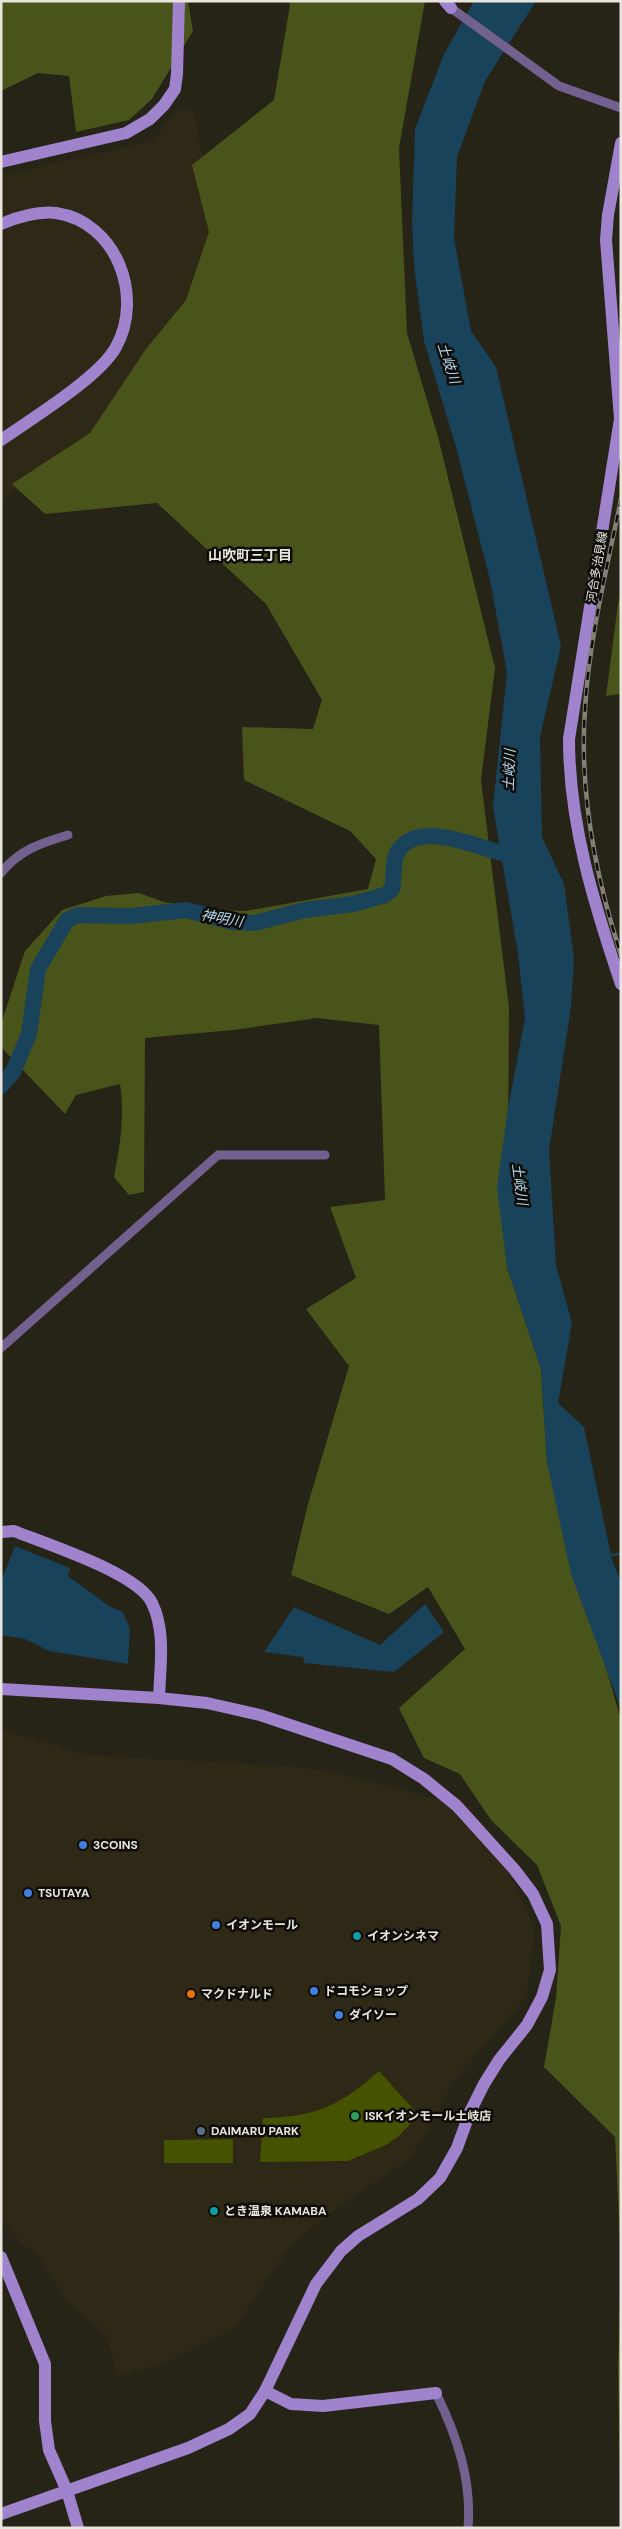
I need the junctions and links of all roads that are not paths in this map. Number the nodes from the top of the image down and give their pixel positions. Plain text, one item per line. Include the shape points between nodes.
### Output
1 (179, 1) edge
2 (448, 5) edge
3 (621, 108) edge
4 (621, 143) edge
5 (1, 162) edge
6 (1, 224) edge
7 (1, 440) edge
8 (68, 835) dead end
9 (1, 873) edge
10 (621, 984) edge
11 (325, 1154) dead end
12 (1, 1348) edge
13 (2, 1531) edge
14 (1, 1689) edge
15 (159, 1698) junction
16 (1, 2257) edge
17 (265, 2391) junction
18 (436, 2393) joint
19 (67, 2491) junction
20 (1, 2514) edge
21 (78, 2528) edge
22 (468, 2528) edge

1 - 5 street via 174,90 150,119 126,133
2 - 3 street via 559,86
4 - 10 street, 河合多治見線 via 606,240 620,419 569,738 569,778 576,826 593,900
6 - 7 street via 20,216 56,213 86,223 109,246 125,276 128,312 116,348 95,371
8 - 9 street via 22,851
11 - 12 street via 218,1155
13 - 15 street via 14,1531 122,1576 139,1587 152,1602 159,1624
14 - 15 street
15 - 17 street via 207,1703 260,1715 392,1759 424,1779 457,1806 524,1881 547,1924 550,1970 542,1998 527,2025 484,2084 457,2148 440,2178 418,2199 358,2236 341,2252 316,2284
16 - 19 street via 45,2364 45,2420 49,2450
17 - 18 street via 291,2404 323,2406
17 - 19 street via 250,2414 229,2429 188,2448
18 - 22 street via 458,2443 465,2472
19 - 20 street
19 - 21 street

